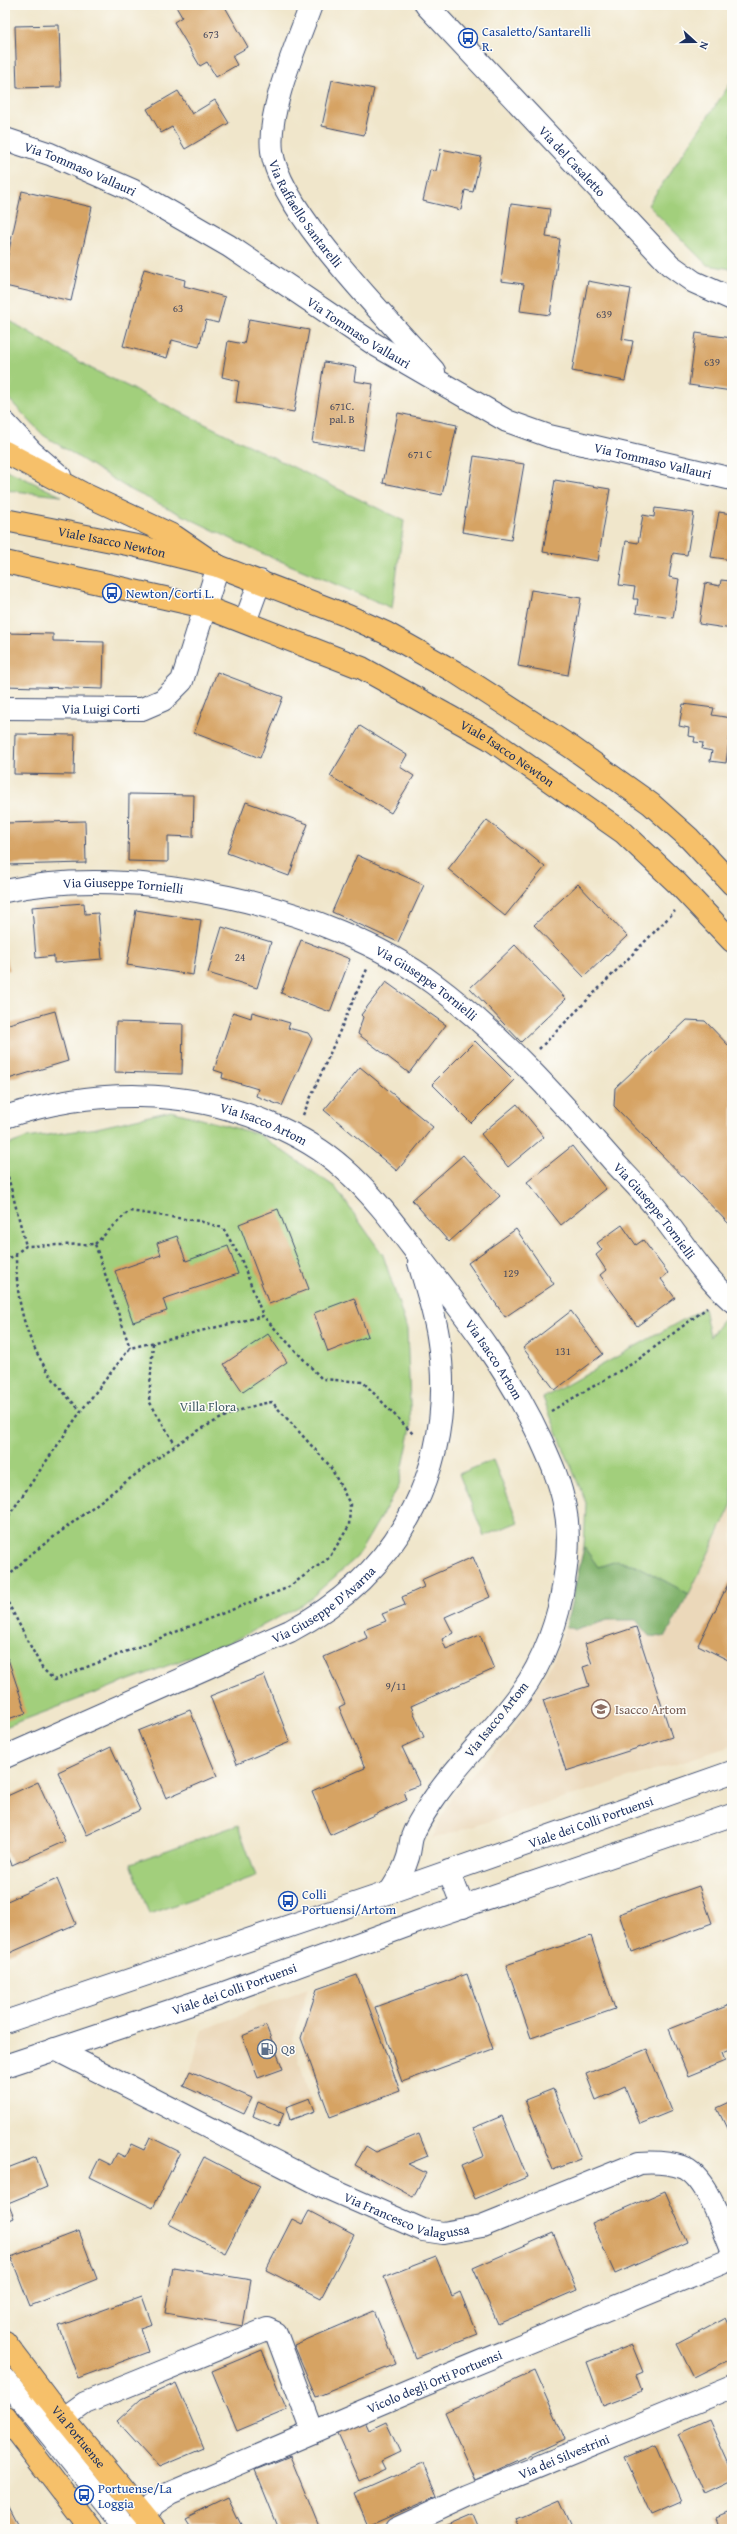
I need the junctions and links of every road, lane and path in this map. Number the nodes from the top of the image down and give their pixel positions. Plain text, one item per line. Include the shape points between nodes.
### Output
1 (311, 5) edge
2 (426, 5) edge
3 (5, 140) edge
4 (732, 299) edge
5 (447, 385) junction
6 (5, 423) edge
7 (5, 452) edge
8 (732, 479) edge
9 (82, 493) junction
10 (5, 520) edge
11 (5, 562) edge
12 (218, 566) junction
13 (260, 581) junction
14 (205, 608) junction
15 (245, 622) junction
16 (5, 708) edge
17 (732, 884) edge
18 (5, 891) edge
19 (690, 896) junction
20 (732, 941) edge
21 (376, 949) junction
22 (524, 1065) junction
23 (5, 1117) edge
24 (294, 1134) junction
25 (5, 1165) edge
26 (95, 1244) junction
27 (26, 1246) junction
28 (415, 1250) junction
29 (16, 1254) junction
30 (5, 1262) edge
31 (729, 1298) edge
32 (263, 1316) junction
33 (152, 1343) junction
34 (130, 1348) junction
35 (81, 1411) junction
36 (549, 1412) dead end
37 (437, 1437) junction
38 (175, 1444) junction
39 (5, 1521) edge
40 (5, 1583) edge
41 (5, 1597) edge
42 (5, 1757) edge
43 (732, 1772) edge
44 (732, 1815) edge
45 (449, 1871) junction
46 (390, 1892) junction
47 (463, 1907) junction
48 (5, 2022) edge
49 (55, 2049) junction
50 (5, 2066) edge
51 (732, 2250) edge
52 (732, 2259) edge
53 (5, 2342) edge
54 (5, 2379) edge
55 (732, 2387) edge
56 (5, 2418) edge
57 (64, 2418) junction
58 (312, 2432) junction
59 (145, 2525) edge
60 (91, 2529) edge
61 (126, 2529) edge
62 (396, 2529) edge

1 - 5 street, Via Raffaello Santarelli via 279,96 273,124 272,150 278,174 321,243
2 - 4 street, Via del Casaletto via 670,265 700,285
3 - 5 street, Via Tommaso Vallauri via 50,154 132,190 229,246 374,344
5 - 8 street, Via Tommaso Vallauri via 487,412 549,436
6 - 9 street via 30,451
7 - 9 main road
9 - 12 main road via 174,536
10 - 12 main road, Viale Isacco Newton via 137,546
11 - 14 main road, Viale Isacco Newton
12 - 13 main road, Viale Isacco Newton
12 - 14 street
13 - 15 street
13 - 17 main road, Viale Isacco Newton via 386,633 514,709 651,804 689,838
14 - 15 main road, Viale Isacco Newton
14 - 16 street, Via Luigi Corti via 182,681 157,704 130,711
15 - 19 main road, Viale Isacco Newton via 362,668 490,739 624,834
18 - 21 street, Via Giuseppe Tornielli via 32,885 104,881 180,887 295,916
19 - 20 main road, Viale Isacco Newton
19 - 22 path
21 - 22 street, Via Giuseppe Tornielli via 432,983
21 - 24 path
22 - 31 street, Via Giuseppe Tornielli via 656,1208 706,1275
23 - 24 street, Via Isacco Artom via 87,1097 152,1096 222,1107 258,1118
24 - 28 street, Via Isacco Artom via 325,1154 359,1183
25 - 27 path
26 - 27 path
26 - 32 path via 129,1211 199,1221 223,1228 241,1259
26 - 34 path
27 - 29 path
28 - 37 street, Via Giuseppe D'Avarna via 432,1307 439,1344 442,1386
28 - 46 street, Via Isacco Artom via 482,1338 531,1418 554,1468 561,1491 567,1521 567,1551 556,1618 532,1675 522,1691 462,1761 428,1807 415,1830 407,1861
29 - 30 path
29 - 35 path via 16,1280 24,1321 39,1361 60,1390
31 - 36 path via 635,1362
32 - 33 path
32 - 37 path via 322,1379 363,1382 415,1436
33 - 34 path
33 - 38 path via 149,1401
34 - 35 path
35 - 39 path
37 - 42 street, Via Giuseppe D'Avarna via 426,1482 408,1522 381,1561 331,1607 290,1632 252,1650
38 - 40 path via 27,1557
38 - 41 path via 213,1423 259,1404 272,1402 330,1466 350,1504 349,1526 329,1558 287,1588 54,1680 42,1668
43 - 45 street, Viale dei Colli Portuensi
44 - 47 street, Viale dei Colli Portuensi
45 - 46 street, Viale dei Colli Portuensi
45 - 47 street
46 - 48 street, Viale dei Colli Portuensi
47 - 49 street, Viale dei Colli Portuensi via 221,1994
49 - 50 street, Viale dei Colli Portuensi
49 - 51 street, Via Francesco Valagussa via 325,2187 423,2230 443,2233 482,2226 639,2163 662,2162 684,2168 696,2178 707,2193
52 - 58 street, Vicolo degli Orti Portuensi
53 - 57 main road, Via Portuense
54 - 61 street, Via Portuense
55 - 62 street, Via dei Silvestrini via 474,2493
56 - 60 main road
57 - 58 street via 85,2403 267,2328 276,2333
57 - 59 main road, Via Portuense
58 - 59 street, Vicolo degli Orti Portuensi via 170,2493 153,2504

